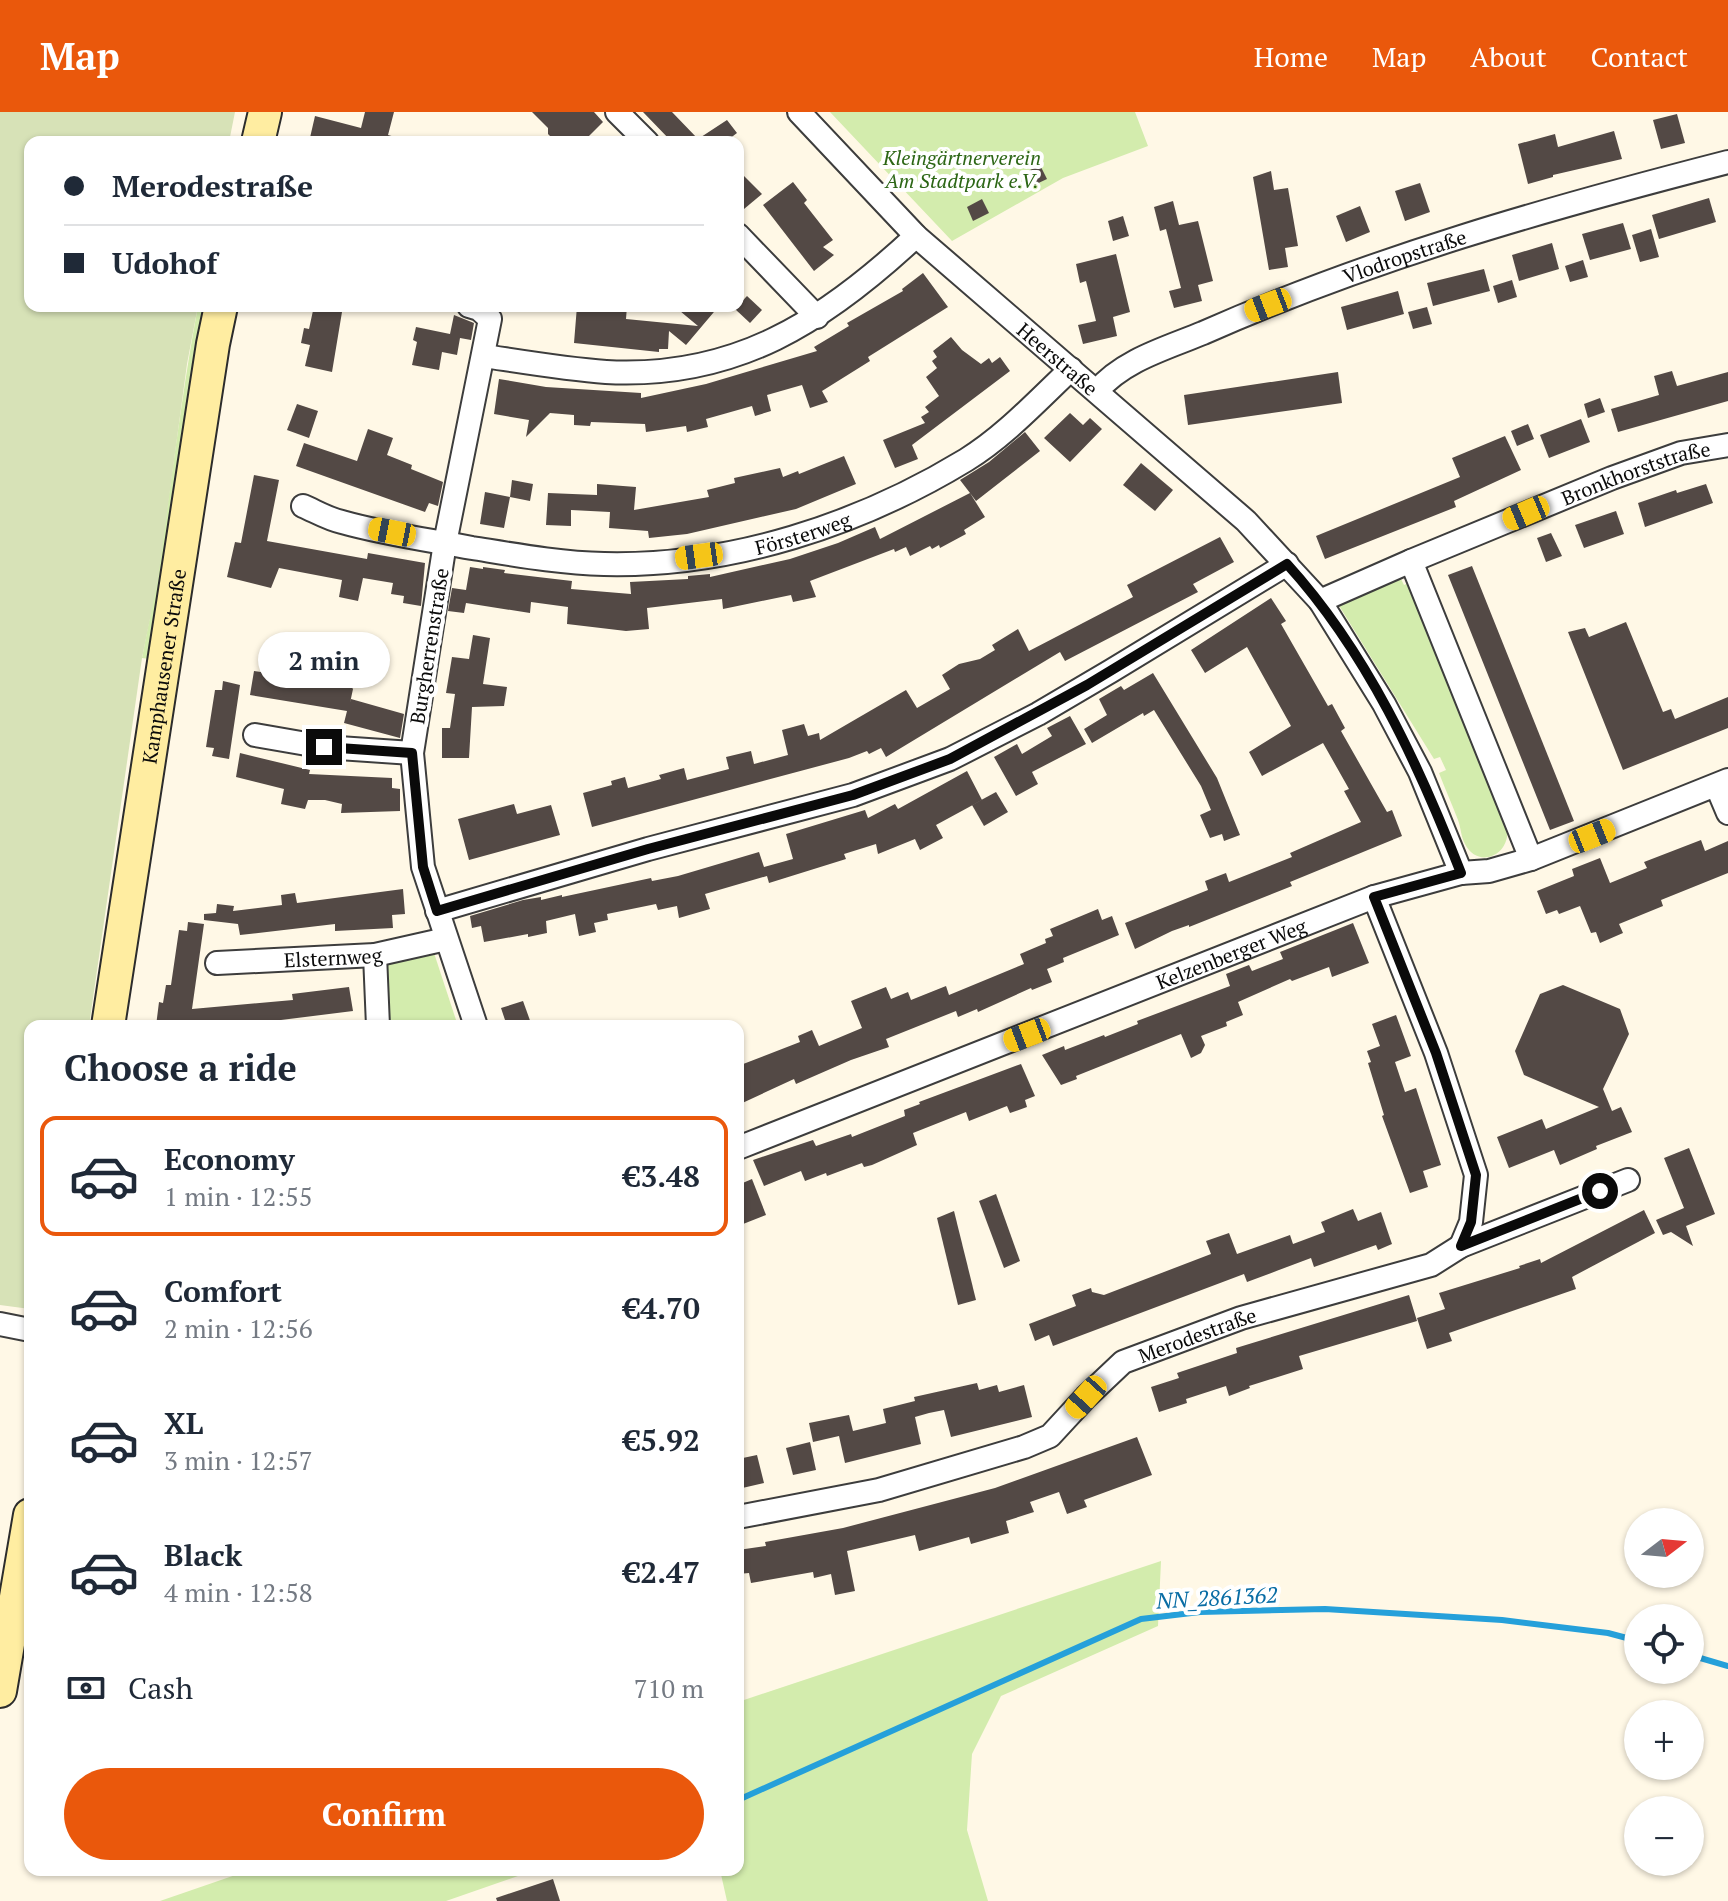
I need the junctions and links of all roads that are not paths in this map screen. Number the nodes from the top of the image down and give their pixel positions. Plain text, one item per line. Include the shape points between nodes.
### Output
1 (265, 112) edge
2 (617, 112) edge
3 (799, 112) edge
4 (259, 136) edge
5 (641, 136) edge
6 (1728, 162) edge
7 (916, 236) junction
8 (744, 241) edge
9 (220, 312) edge
10 (482, 312) edge
11 (817, 317) junction
12 (484, 356) junction
13 (1071, 369) junction
14 (1097, 391) junction
15 (1728, 445) edge
16 (303, 506) dead end
17 (445, 543) junction
18 (1411, 561) junction
19 (1287, 564) junction
20 (1320, 601) junction
21 (255, 735) dead end
22 (412, 753) junction
23 (1723, 784) edge
24 (1728, 813) edge
25 (1531, 859) junction
26 (1461, 873) junction
27 (1374, 897) junction
28 (437, 911) junction
29 (446, 939) junction
30 (375, 955) junction
31 (217, 963) dead end
32 (109, 1020) edge
33 (378, 1020) edge
34 (474, 1020) edge
35 (744, 1146) edge
36 (1628, 1180) dead end
37 (1461, 1246) junction
38 (0, 1324) edge
39 (24, 1329) edge
40 (744, 1516) edge
41 (24, 1550) edge
42 (0, 1691) edge

1 - 4 main road
2 - 5 street
3 - 7 street, Heerstraße
6 - 14 street, Vlodropstraße via 1507,222 1364,270 1245,314 1128,366
7 - 11 street
7 - 13 street, Heerstraße
8 - 11 street
9 - 32 main road, Kamphausener Straße
10 - 12 street, Burgherrenstraße via 490,319
11 - 12 street via 781,338 714,363 659,370 607,372
12 - 17 street, Burgherrenstraße
13 - 14 street, Heerstraße
13 - 17 street, Försterweg via 967,459 856,516 802,537 678,559 605,564
14 - 19 street, Heerstraße via 1246,521
15 - 18 street, Bronkhorststraße via 1681,453 1612,478
16 - 17 street, Försterweg via 339,522
17 - 22 street, Burgherrenstraße
18 - 20 street
18 - 25 street
19 - 20 street, Heerstraße
19 - 28 street via 1087,685 950,759 853,795
20 - 26 street, Heerstraße via 1420,772
21 - 22 street via 324,747
22 - 28 street, Burgherrenstraße via 423,867
23 - 24 street
23 - 25 street, Kelzenberger Weg
25 - 26 street, Kelzenberger Weg
26 - 27 street, Kelzenberger Weg
27 - 35 street, Kelzenberger Weg
27 - 37 street via 1436,1053 1476,1175 1471,1222
28 - 29 street, Burgherrenstraße
29 - 30 street, Elsternweg
29 - 34 street, Burgherrenstraße
30 - 31 street, Elsternweg
30 - 33 street
36 - 37 street, Merodestraße
37 - 40 street, Merodestraße via 1431,1265 1241,1318 1123,1362 1050,1436 1024,1447 879,1490
38 - 39 street
41 - 42 main road

